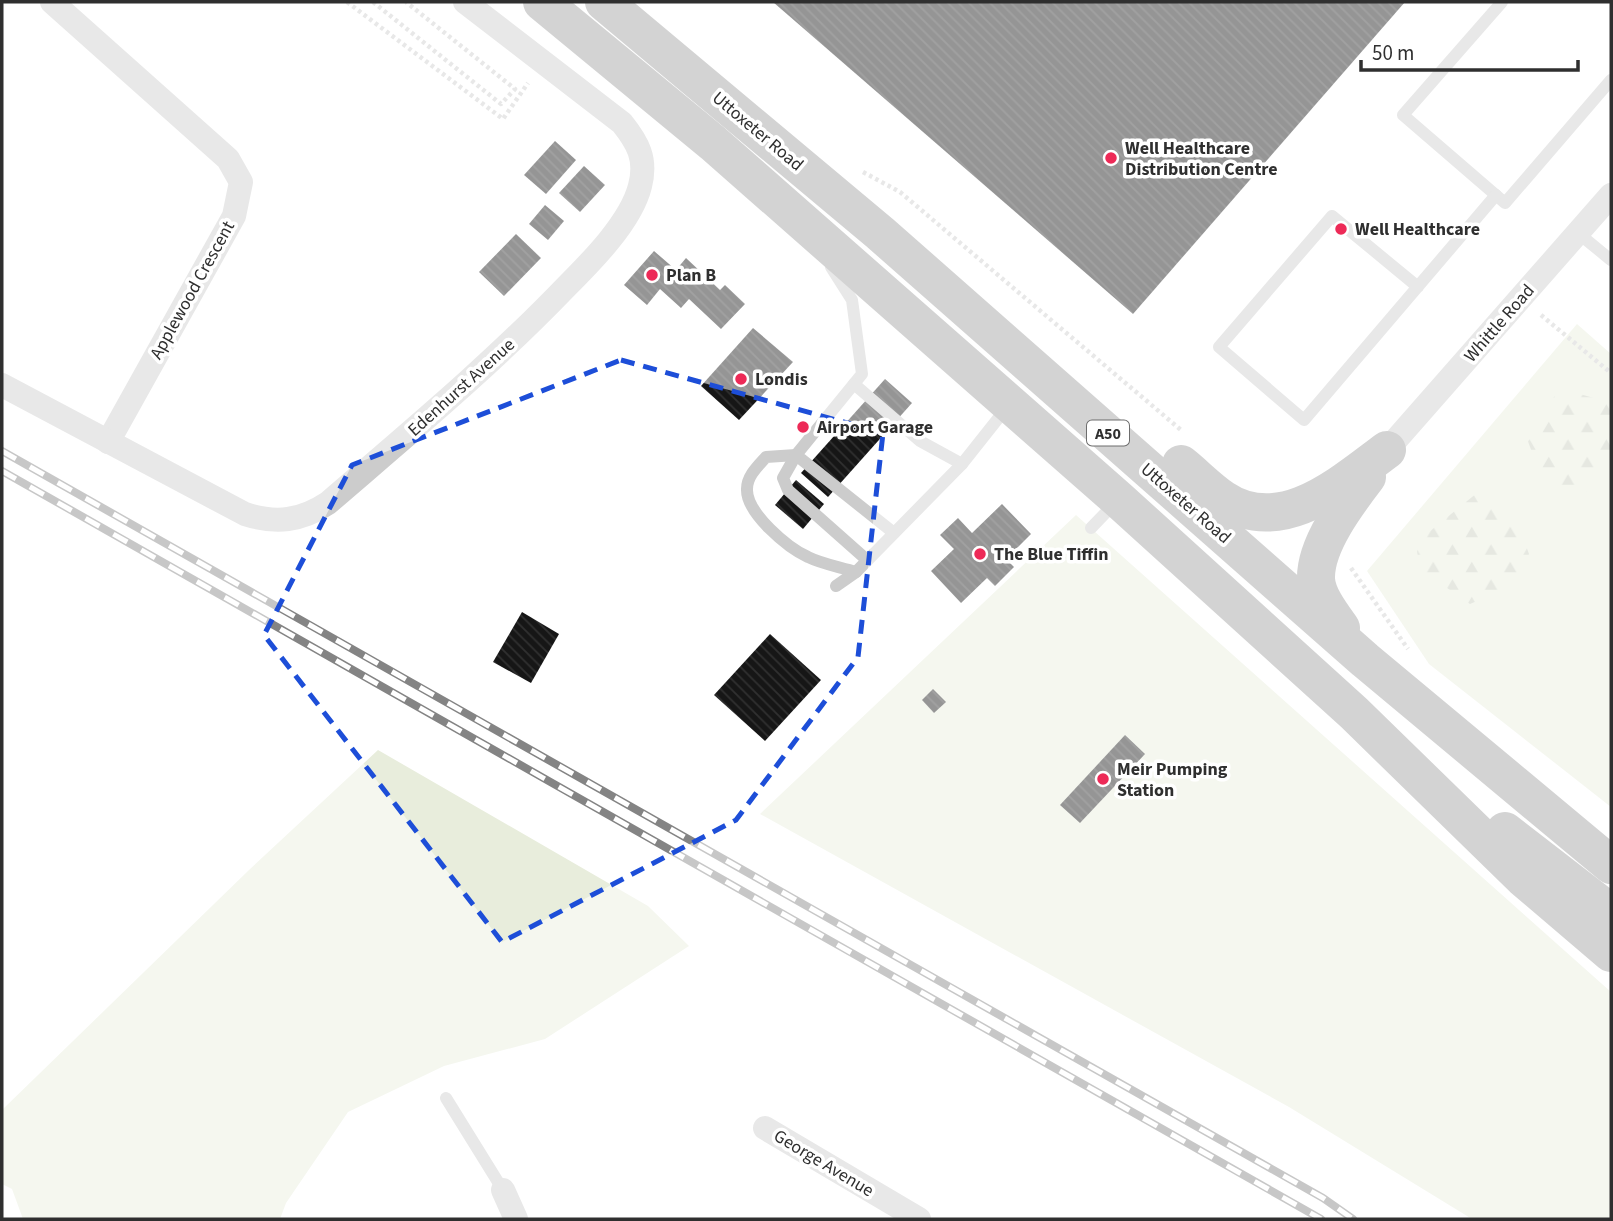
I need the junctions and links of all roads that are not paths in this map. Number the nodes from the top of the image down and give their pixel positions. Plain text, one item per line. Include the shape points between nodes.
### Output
1 (52, 2) edge
2 (465, 2) edge
3 (542, 2) edge
4 (604, 2) edge
5 (1502, 2) edge
6 (1611, 80) edge
7 (1496, 195) junction
8 (1611, 195) edge
9 (803, 222) junction
10 (880, 233) junction
11 (1578, 233) junction
12 (1611, 260) edge
13 (1418, 287) junction
14 (854, 384) junction
15 (2, 385) edge
16 (1008, 405) junction
17 (108, 442) junction
18 (1387, 450) junction
19 (796, 455) junction
20 (962, 464) junction
21 (1118, 499) junction
22 (1091, 528) dead end
23 (894, 533) junction
24 (867, 560) junction
25 (856, 572) junction
26 (836, 586) dead end
27 (1365, 660) junction
28 (1354, 713) junction
29 (1611, 865) edge
30 (1611, 913) edge
31 (1611, 953) edge
32 (446, 1098) dead end
33 (765, 1128) dead end
34 (503, 1190) joint
35 (516, 1219) edge
36 (919, 1219) edge

1 - 17 street, Applewood Crescent via 228,159 241,182 234,216
2 - 17 street, Edenhurst Avenue via 622,123 638,143 643,160 640,187 601,250 531,323 315,512 271,521 259,518
3 - 9 highway, A50
4 - 10 highway, Uttoxeter Road / A50
5 - 7 lane via 1404,115
6 - 7 lane via 1505,203
7 - 13 lane
8 - 11 street, Whittle Road
9 - 14 lane via 852,300 862,374
9 - 16 highway, A50
10 - 18 highway via 1104,399 1224,500 1259,512 1290,511 1329,493
10 - 27 highway, Uttoxeter Road / A50
11 - 12 lane
11 - 18 street, Whittle Road
13 - 13 lane via 1304,421 1219,347 1332,216
14 - 19 lane
14 - 20 lane via 920,441
15 - 17 street, Edenhurst Avenue
16 - 20 lane
16 - 21 highway, A50
18 - 27 highway via 1340,512 1318,562 1316,582 1328,610
19 - 23 lane
19 - 24 lane via 783,478 788,490
19 - 25 lane via 766,457 753,472 747,490 752,507 778,537 808,557
20 - 23 lane
21 - 22 lane
21 - 28 highway, A50
23 - 24 lane
24 - 25 lane
25 - 26 lane
27 - 29 highway, Uttoxeter Road / A50
28 - 30 highway, A50
28 - 31 highway via 1522,878
32 - 34 lane
33 - 36 street, George Avenue
34 - 35 street

